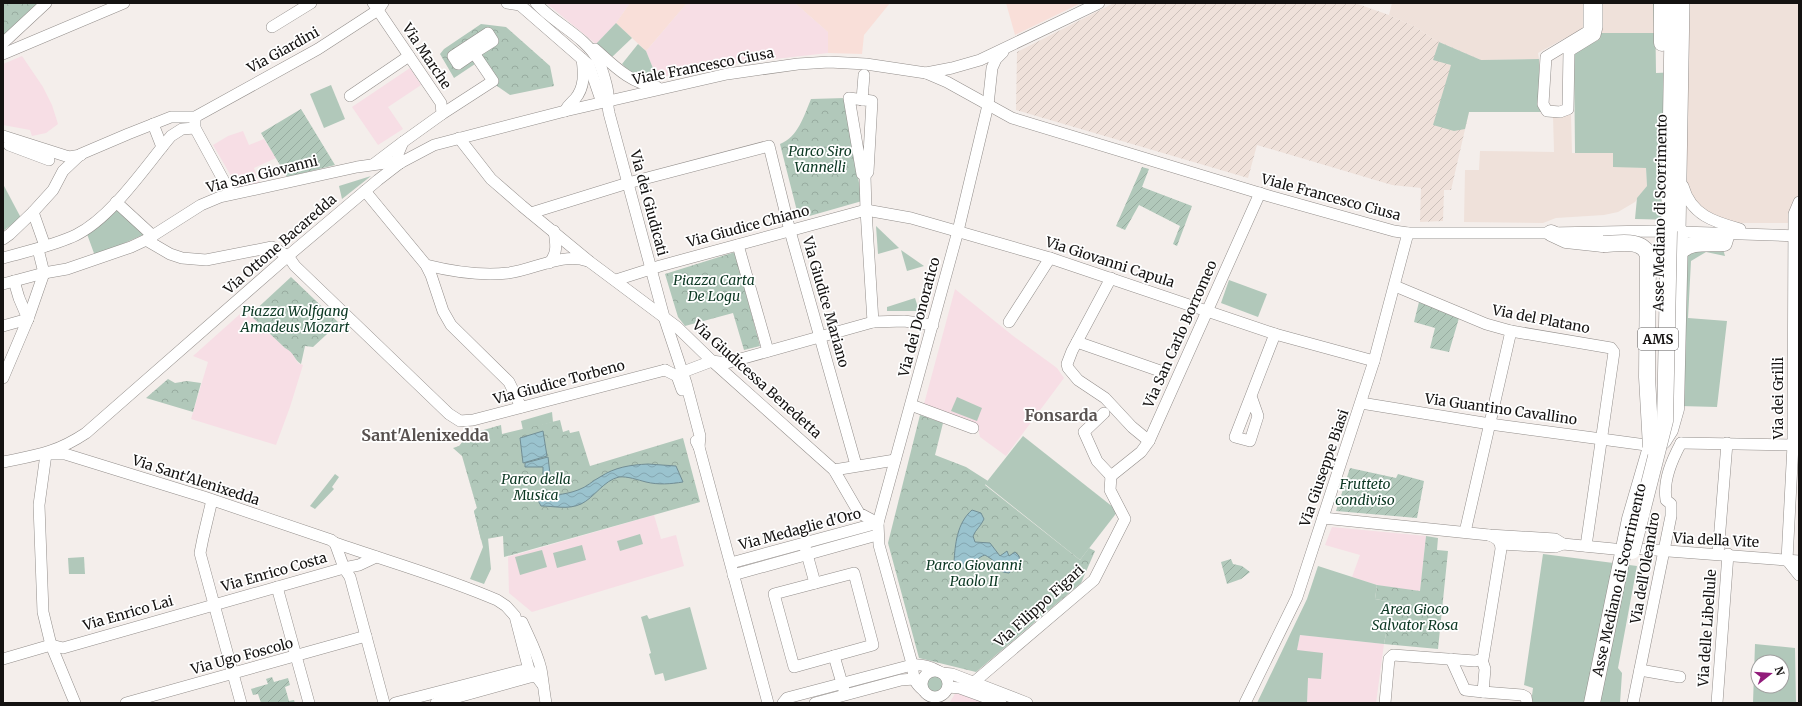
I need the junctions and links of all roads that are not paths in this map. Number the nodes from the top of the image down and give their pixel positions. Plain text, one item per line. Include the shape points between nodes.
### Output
1 (46, 3) edge
2 (124, 3) edge
3 (311, 3) edge
4 (507, 3) edge
5 (1099, 3) edge
6 (1589, 3) edge
7 (1597, 3) edge
8 (1662, 3) edge
9 (1674, 3) edge
10 (1684, 3) edge
11 (522, 4) edge
12 (538, 6) edge
13 (381, 7) edge
14 (272, 27) dead end
15 (12, 35) junction
16 (3, 43) edge
17 (1014, 45) junction
18 (588, 46) junction
19 (17, 49) junction
20 (474, 53) dead end
21 (3, 54) edge
22 (409, 56) junction
23 (582, 59) junction
24 (1667, 70) junction
25 (926, 73) junction
26 (864, 75) dead end
27 (662, 88) junction
28 (350, 96) dead end
29 (862, 100) junction
30 (606, 102) junction
31 (988, 105) junction
32 (565, 111) junction
33 (442, 114) junction
34 (175, 116) junction
35 (195, 122) junction
36 (149, 126) junction
37 (179, 130) junction
38 (3, 136) edge
39 (459, 138) junction
40 (402, 142) junction
41 (3, 143) edge
42 (162, 147) junction
43 (43, 149) junction
44 (81, 154) junction
45 (50, 160) junction
46 (400, 162) junction
47 (374, 164) junction
48 (866, 176) junction
49 (1681, 179) junction
50 (56, 180) junction
51 (628, 183) junction
52 (365, 191) junction
53 (1260, 193) junction
54 (231, 194) junction
55 (116, 202) junction
56 (1799, 202) edge
57 (866, 210) junction
58 (33, 212) junction
59 (531, 213) junction
60 (790, 230) junction
61 (554, 231) junction
62 (958, 231) junction
63 (1680, 232) junction
64 (1408, 233) junction
65 (1551, 233) junction
66 (1727, 233) junction
67 (1752, 234) junction
68 (1796, 236) edge
69 (149, 238) junction
70 (3, 239) edge
71 (738, 245) junction
72 (41, 247) junction
73 (1679, 253) junction
74 (3, 258) edge
75 (289, 258) junction
76 (1050, 258) junction
77 (590, 262) junction
78 (549, 263) junction
79 (426, 265) junction
80 (651, 269) junction
81 (450, 270) junction
82 (44, 273) junction
83 (1111, 278) junction
84 (616, 280) junction
85 (14, 281) junction
86 (433, 283) junction
87 (3, 284) edge
88 (1395, 286) junction
89 (1207, 309) junction
90 (664, 317) junction
91 (28, 319) junction
92 (873, 322) junction
93 (1009, 322) dead end
94 (933, 325) junction
95 (3, 326) edge
96 (1511, 330) junction
97 (1275, 334) junction
98 (670, 336) junction
99 (820, 337) junction
100 (1077, 342) junction
101 (768, 351) junction
102 (712, 361) junction
103 (1374, 361) junction
104 (665, 370) junction
105 (683, 372) junction
106 (1163, 372) dead end
107 (1796, 375) edge
108 (3, 378) edge
109 (1251, 396) dead end
110 (1361, 403) junction
111 (911, 405) junction
112 (521, 407) junction
113 (1104, 413) dead end
114 (1490, 424) junction
115 (973, 428) dead end
116 (1602, 438) junction
117 (1149, 441) junction
118 (1681, 443) junction
119 (1728, 443) junction
120 (1793, 445) junction
121 (1652, 446) junction
122 (699, 447) junction
123 (46, 454) junction
124 (895, 460) junction
125 (3, 462) edge
126 (856, 465) junction
127 (834, 470) junction
128 (1112, 476) junction
129 (212, 500) junction
130 (859, 513) junction
131 (1323, 518) junction
132 (878, 523) junction
133 (861, 528) junction
134 (1465, 532) junction
135 (878, 535) junction
136 (1489, 535) junction
137 (335, 543) junction
138 (804, 543) junction
139 (1501, 544) junction
140 (1563, 544) junction
141 (1586, 546) junction
142 (1614, 549) dead end
143 (1642, 549) dead end
144 (773, 552) junction
145 (1665, 552) junction
146 (1723, 554) junction
147 (807, 555) junction
148 (376, 557) junction
149 (1787, 560) junction
150 (1799, 561) edge
151 (731, 563) junction
152 (776, 563) junction
153 (344, 568) junction
154 (733, 575) junction
155 (1799, 575) edge
156 (815, 583) junction
157 (277, 587) junction
158 (213, 604) junction
159 (515, 616) junction
160 (366, 636) junction
161 (51, 645) junction
162 (834, 656) junction
163 (296, 657) junction
164 (3, 659) edge
165 (1451, 659) junction
166 (1482, 660) junction
167 (912, 665) junction
168 (1640, 670) junction
169 (940, 672) junction
170 (232, 674) junction
171 (536, 677) junction
172 (1680, 677) dead end
173 (914, 679) junction
174 (842, 683) junction
175 (973, 683) junction
176 (948, 687) junction
177 (1483, 692) junction
178 (845, 695) junction
179 (927, 697) edge
180 (75, 703) edge
181 (126, 703) edge
182 (240, 703) edge
183 (309, 703) edge
184 (384, 703) edge
185 (395, 703) edge
186 (436, 703) edge
187 (546, 703) edge
188 (768, 703) edge
189 (782, 703) edge
190 (815, 703) edge
191 (1002, 703) edge
192 (1027, 703) edge
193 (1245, 703) edge
194 (1385, 703) edge
195 (1527, 703) edge
196 (1592, 703) edge
197 (1602, 703) edge
198 (1633, 703) edge
199 (1717, 703) edge

1 - 15 street
2 - 19 street
3 - 14 street
4 - 11 street
5 - 17 street
6 - 7 street via 1589,31 1546,57 1544,104 1547,111 1560,112 1568,109 1569,51 1595,35
8 - 24 highway, Asse Mediano di Scorrimento / AMS
9 - 24 highway, Asse Mediano di Scorrimento / AMS
10 - 49 street
11 - 23 street
12 - 18 street
13 - 22 street, Via Marche
13 - 35 street, Via Giardini via 318,49
15 - 16 street
15 - 19 street
17 - 25 street, Viale Francesco Ciusa via 980,60
17 - 31 street via 996,59 992,68
18 - 27 street via 633,80
18 - 30 street via 601,69 608,95
19 - 21 street
20 - 33 street via 493,81
22 - 28 street
22 - 33 street, Via Marche via 441,103
23 - 30 street via 591,68 600,97
23 - 32 street via 584,69 580,93 568,104
24 - 121 highway, Asse Mediano di Scorrimento / AMS, bridge via 1666,398 1665,421
25 - 27 street, Viale Francesco Ciusa via 845,62 810,63 728,74
25 - 31 street, Viale Francesco Ciusa
26 - 29 street
27 - 30 street, Viale Francesco Ciusa
29 - 48 street via 872,102
29 - 48 street via 849,98 862,174
30 - 32 street, Via Ottone Bacaredda
30 - 51 street, Via dei Giudicati
31 - 53 street, Viale Francesco Ciusa via 1012,118
31 - 62 street, Via dei Donoratico
32 - 39 street, Via Ottone Bacaredda
33 - 40 street
34 - 35 street
34 - 36 street
34 - 37 street
35 - 37 street
35 - 54 street
36 - 42 street
36 - 44 street
37 - 42 street
38 - 43 street
39 - 46 street, Via Ottone Bacaredda via 434,145
39 - 59 street, Via Giudicessa Benedetta via 491,179
40 - 46 street via 398,154
40 - 47 street
41 - 45 street
42 - 55 street
43 - 44 street via 69,157
43 - 45 street
44 - 50 street
45 - 50 street
46 - 47 street, Via San Giovanni
46 - 52 street, Via Ottone Bacaredda
47 - 54 street, Via San Giovanni
48 - 57 street
49 - 63 street
49 - 67 street via 1685,194 1700,214
50 - 58 street via 53,190
51 - 59 street
51 - 60 street, Via Giudice Mariano via 769,146
51 - 80 street, Via dei Giudicati
52 - 75 street, Via Ottone Bacaredda
52 - 79 street
53 - 64 street, Viale Francesco Ciusa
53 - 89 street, Via San Carlo Borromeo
54 - 69 street, Via San Giovanni via 201,205
55 - 69 street
55 - 72 street via 89,227
56 - 68 street, Via dei Grilli via 1794,214
57 - 60 street, Via Giudice Chiano
57 - 62 street, Via Giovanni Capula via 911,218
57 - 92 street
58 - 70 street
58 - 72 street
59 - 61 street, Via Giudicessa Benedetta
60 - 71 street, Via Giudice Chiano
60 - 99 street, Via Giudice Mariano
61 - 77 street, Via Giudicessa Benedetta
61 - 78 street via 556,253
62 - 76 street, Via Giovanni Capula
62 - 94 street, Via dei Donoratico
63 - 65 street, Viale Francesco Ciusa
63 - 66 street, Viale Francesco Ciusa
63 - 73 highway
64 - 65 street, Viale Francesco Ciusa
64 - 88 street, Via Giuseppe Biasi
65 - 121 highway, bridge via 1566,240 1640,245 1646,249 1647,377
66 - 67 street, Viale Francesco Ciusa
66 - 73 highway via 1724,243 1691,244
67 - 68 street, Viale Francesco Ciusa
68 - 107 street, Via dei Grilli
69 - 75 street via 170,254 182,258 206,260 272,247
69 - 82 street, Via San Giovanni via 67,269
71 - 80 street, Via Giudice Chiano
71 - 101 street
72 - 74 street
72 - 82 street
73 - 121 highway via 1676,409 1670,430
75 - 112 street, Via Giudice Torbeno via 449,414 460,421 473,420
75 - 123 street, Via Ottone Bacaredda via 86,433
76 - 83 street, Via Giovanni Capula
76 - 93 street
77 - 78 street via 577,258
77 - 84 street, Via Giudicessa Benedetta
78 - 81 street via 505,273
79 - 81 street
79 - 86 street
80 - 84 street, Via Giudice Chiano
80 - 90 street, Via dei Giudicati
81 - 86 street
82 - 85 street, Via San Giovanni
82 - 91 street
83 - 89 street, Via Giovanni Capula
83 - 100 street
84 - 90 street, Via Giudicessa Benedetta
85 - 87 street, Via San Giovanni
85 - 91 street
86 - 112 street via 442,311 451,325 509,382
88 - 96 street, Via del Platano via 1486,324
88 - 103 street, Via Giuseppe Biasi
89 - 97 street, Via Giovanni Capula
89 - 117 street, Via San Carlo Borromeo
90 - 98 street, Via dei Giudicati
90 - 102 street, Via Giudicessa Benedetta
91 - 95 street
91 - 108 street
92 - 94 street via 904,321
92 - 99 street
94 - 111 street, Via dei Donoratico
96 - 114 street
96 - 116 street, Via del Platano via 1611,348 1614,352
97 - 103 street, Via Giovanni Capula
97 - 109 street
98 - 104 street, Via dei Giudicati via 672,361
98 - 105 street, Via dei Giudicati
99 - 101 street
99 - 126 street, Via Giudice Mariano
100 - 106 street
100 - 117 street via 1067,364 1068,368 1078,380 1105,398
101 - 102 street via 726,363
102 - 105 street
102 - 127 street, Via Giudicessa Benedetta
103 - 110 street, Via Giuseppe Biasi
104 - 112 street, Via Giudice Torbeno
104 - 122 street, Via dei Giudicati via 679,380
105 - 122 street, Via dei Giudicati via 700,436
107 - 120 street, Via dei Grilli
110 - 114 street, Via Guantino Cavallino
110 - 131 street, Via Giuseppe Biasi
111 - 115 street
111 - 124 street, Via dei Donoratico
113 - 128 street via 1084,432 1098,461
114 - 116 street, Via Guantino Cavallino
114 - 134 street
116 - 121 street, Via Guantino Cavallino
116 - 141 street
117 - 128 street, Via San Carlo Borromeo via 1141,452
118 - 119 street
118 - 121 street via 1679,438
118 - 145 street, Via dell'Oleandro via 1673,457 1667,478 1665,494 1666,500 1671,504 1671,516
119 - 120 street
119 - 146 street, Via delle Libellule
120 - 149 street, Via dei Grilli
121 - 196 highway, Asse Mediano di Scorrimento / AMS via 1630,519
121 - 197 highway, Asse Mediano di Scorrimento / AMS, bridge
122 - 151 street, Via dei Giudicati
123 - 125 street, Via Ottone Bacaredda
123 - 129 street, Via Sant'Alenixedda via 65,454
123 - 161 street via 39,506 43,612
124 - 126 street
124 - 132 street, Via dei Donoratico
126 - 127 street
127 - 130 street, Via Giudicessa Benedetta
128 - 175 street, Via Filippo Figari via 1110,490 1125,519 1094,580
129 - 137 street, Via Sant'Alenixedda
129 - 158 street via 200,553
130 - 132 street
130 - 133 street, Via Giudicessa Benedetta
131 - 134 street
131 - 193 street, Via Giuseppe Biasi via 1297,597
132 - 133 street, Via Medaglie d'Oro
132 - 135 street, Via dei Donoratico
133 - 138 street, Via Medaglie d'Oro
134 - 136 street
135 - 147 street, Via Medaglie d'Oro
135 - 167 street, Via dei Donoratico
136 - 139 street via 1498,539
136 - 140 street via 1555,539
137 - 148 street, Via Sant'Alenixedda
137 - 153 street
138 - 144 street, Via Medaglie d'Oro
138 - 147 street
139 - 140 street via 1555,547
139 - 166 street via 1487,647
140 - 141 street
141 - 142 street
143 - 145 street, Via della Vite
144 - 151 street, Via Medaglie d'Oro
144 - 152 street
145 - 146 street, Via della Vite
145 - 168 street, Via dell'Oleandro
146 - 149 street, Via della Vite
146 - 199 street, Via delle Libellule
147 - 152 street, Via Medaglie d'Oro
147 - 156 street
148 - 153 street
148 - 159 street, Via Sant'Alenixedda via 420,570 497,600
149 - 150 street, Via della Vite
149 - 155 street
151 - 154 street, Via dei Giudicati
152 - 154 street, Via Medaglie d'Oro
153 - 157 street, Via Enrico Costa
153 - 160 street via 350,577
154 - 188 street, Via dei Giudicati
156 - 162 street via 854,573 873,645
156 - 162 street via 774,594 794,667
157 - 158 street, Via Enrico Costa
157 - 163 street
158 - 161 street, Via Enrico Lai via 63,648
158 - 170 street
159 - 171 street
159 - 171 street, Via Sant'Alenixedda via 520,619 533,644 541,670
160 - 163 street, Via Ugo Foscolo
160 - 184 street
161 - 164 street, Via Enrico Lai
161 - 180 street
162 - 174 street
163 - 170 street, Via Ugo Foscolo
163 - 183 street
165 - 166 street
165 - 177 street via 1465,690
165 - 194 street via 1399,654 1390,656
166 - 177 street via 1486,669
167 - 169 street via 920,664
167 - 173 street, Via dei Donoratico
167 - 174 street
168 - 172 street
168 - 198 street, Via dell'Oleandro
169 - 175 street
169 - 176 street via 946,678
169 - 179 street via 931,672 924,677 922,682
170 - 181 street, Via Ugo Foscolo
170 - 182 street
171 - 185 street via 519,671
171 - 186 street
171 - 187 street
173 - 178 street
173 - 179 street
174 - 178 street
174 - 189 street via 787,698
175 - 192 street
176 - 179 street via 941,696
176 - 191 street via 960,688
177 - 195 street via 1522,695 1526,697
178 - 190 street

